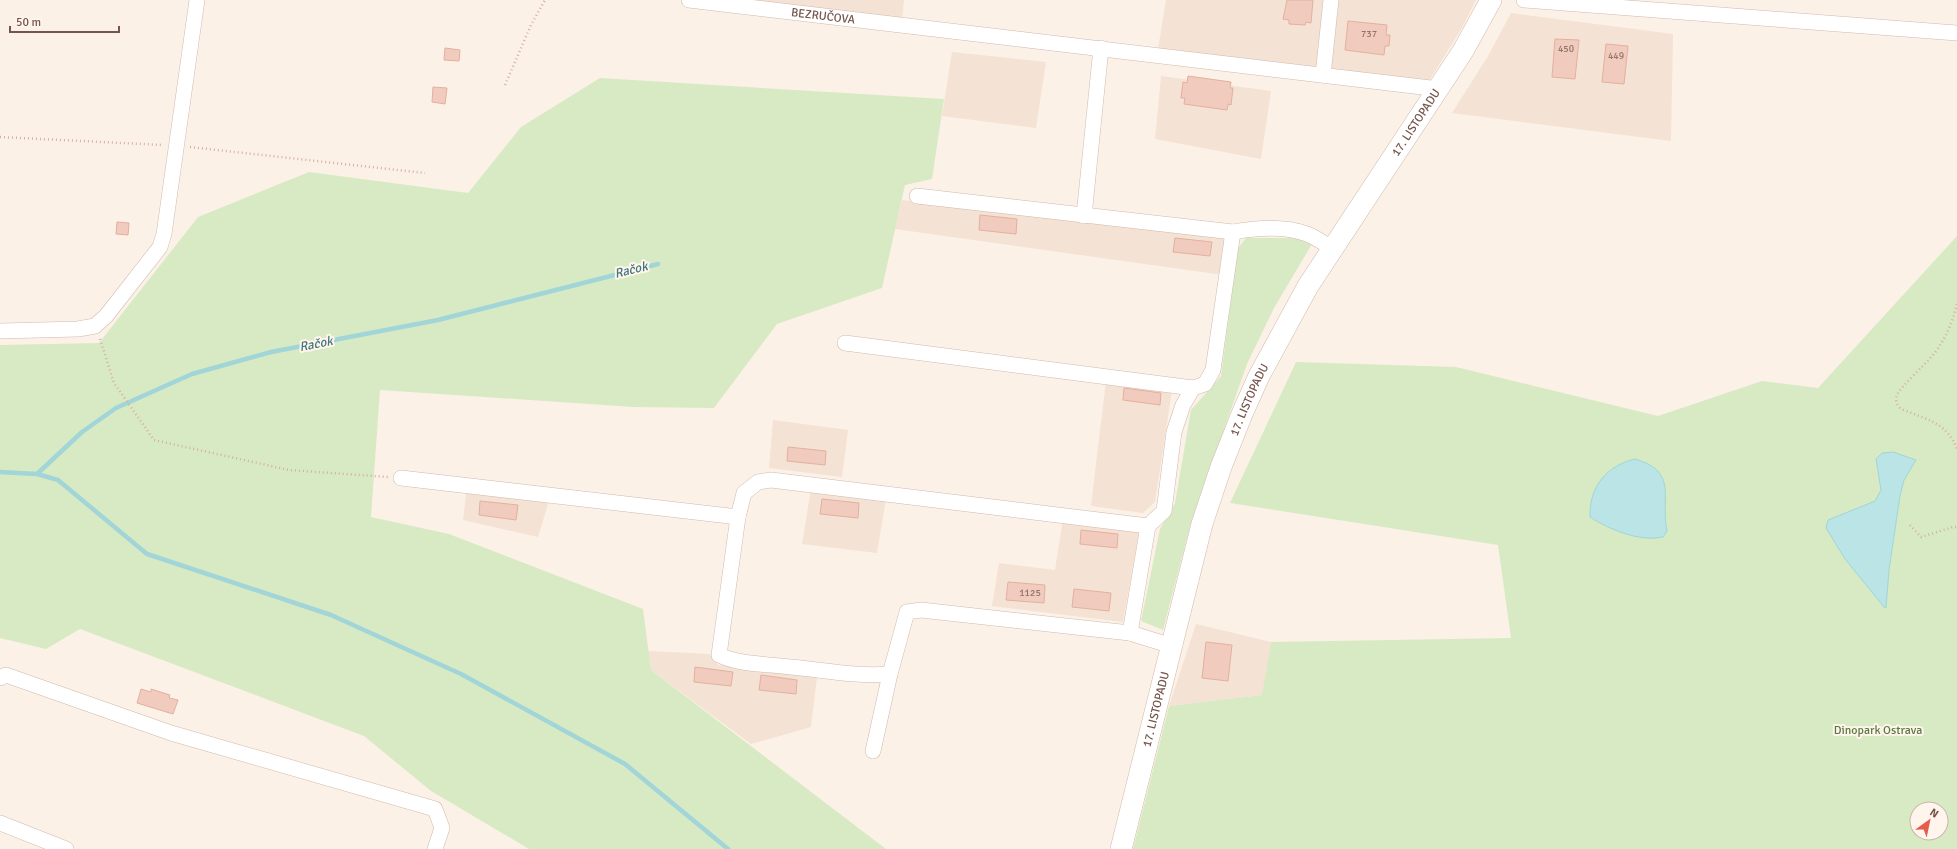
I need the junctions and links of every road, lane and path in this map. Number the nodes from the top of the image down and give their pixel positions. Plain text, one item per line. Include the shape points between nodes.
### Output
1 (198, 0) edge
2 (545, 0) edge
3 (689, 0) edge
4 (1331, 0) edge
5 (1491, 0) edge
6 (1524, 0) edge
7 (1957, 33) edge
8 (1102, 48) junction
9 (1322, 75) junction
10 (505, 85) dead end
11 (1439, 89) junction
12 (0, 136) edge
13 (177, 146) junction
14 (425, 173) dead end
15 (917, 196) dead end
16 (1084, 216) junction
17 (1233, 232) junction
18 (1331, 247) junction
19 (1957, 304) edge
20 (95, 326) junction
21 (0, 331) edge
22 (844, 343) dead end
23 (1193, 388) junction
24 (1953, 438) junction
25 (1957, 439) edge
26 (1957, 449) edge
27 (401, 478) joint
28 (738, 517) junction
29 (1910, 525) dead end
30 (1148, 526) junction
31 (1957, 527) edge
32 (1130, 634) junction
33 (1172, 646) junction
34 (890, 674) junction
35 (0, 678) edge
36 (873, 751) dead end
37 (0, 823) edge
38 (66, 849) edge
39 (435, 849) edge
40 (1122, 849) edge

1 - 13 street
2 - 10 path via 531,24
3 - 8 street, BEZRUČOVA
4 - 9 street
5 - 11 main road, 17. LISTOPADU
6 - 7 street
8 - 9 street, BEZRUČOVA
8 - 16 street
9 - 11 street, BEZRUČOVA
11 - 18 main road, 17. LISTOPADU
12 - 13 path
13 - 14 path
13 - 20 street via 160,247 106,316
15 - 16 street
16 - 17 street
17 - 18 street via 1258,228 1294,232 1306,234
17 - 23 street via 1214,370 1205,384
18 - 33 main road, 17. LISTOPADU via 1278,339 1242,414 1202,524
19 - 24 path via 1943,341 1901,390 1896,400 1901,409 1931,420
20 - 21 street via 78,329
20 - 27 path via 114,383 154,440 289,470
22 - 23 street
23 - 30 street via 1183,405 1174,432 1164,511
24 - 25 path
24 - 26 path
27 - 28 street
28 - 30 street via 744,493 758,482 770,480
28 - 34 street via 719,655 728,659 872,676
29 - 31 path via 1921,537
30 - 32 street
32 - 33 street
32 - 34 street via 921,610 907,612
33 - 40 main road, 17. LISTOPADU
34 - 36 street
35 - 39 street via 6,675 171,733 435,809 442,828
37 - 38 street

